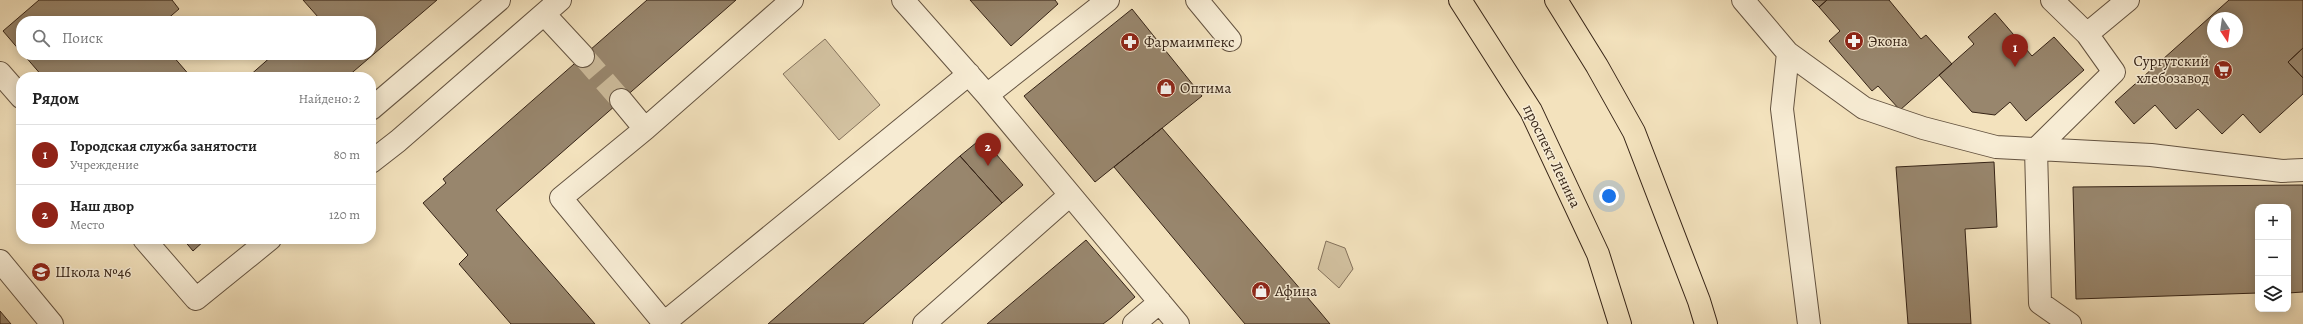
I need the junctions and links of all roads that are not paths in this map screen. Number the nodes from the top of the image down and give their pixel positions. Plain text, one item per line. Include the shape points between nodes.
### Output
1 (499, 0) edge
2 (792, 0) edge
3 (903, 0) edge
4 (1108, 0) edge
5 (1197, 0) edge
6 (1460, 0) edge
7 (1556, 0) edge
8 (1744, 0) edge
9 (2052, 0) edge
10 (2128, 0) edge
11 (552, 7) edge
12 (2087, 34) junction
13 (1230, 40) dead end
14 (1788, 53) junction
15 (583, 56) tunnel mouth
16 (0, 73) edge
17 (969, 74) junction
18 (16, 92) edge
19 (987, 95) junction
20 (621, 100) tunnel mouth
21 (376, 106) edge
22 (646, 129) junction
23 (2036, 149) junction
24 (376, 158) edge
25 (2303, 170) edge
26 (1070, 195) junction
27 (148, 244) edge
28 (264, 244) edge
29 (0, 261) edge
30 (1160, 302) junction
31 (939, 319) edge
32 (52, 324) edge
33 (1134, 324) edge
34 (1178, 324) edge
35 (1620, 324) edge
36 (1706, 324) edge
37 (1809, 324) edge
38 (2070, 324) edge

1 - 21 lane
2 - 22 lane
3 - 17 lane
4 - 19 lane
5 - 13 lane
6 - 35 main road, проспект Ленина via 1531,111 1598,254
7 - 36 main road via 1634,132 1700,301
8 - 14 lane
9 - 12 lane
10 - 12 lane
11 - 15 lane
11 - 24 lane
12 - 23 lane via 2114,72
14 - 23 lane via 1864,108 1923,128 1996,147
14 - 37 lane via 1782,109
16 - 18 lane
17 - 19 lane
17 - 22 lane via 664,323 561,198
19 - 26 lane
20 - 22 lane
23 - 25 lane via 2151,155 2282,170
23 - 38 lane via 2040,303
26 - 30 lane
26 - 31 lane
27 - 28 lane via 196,299
29 - 32 lane
30 - 33 lane
30 - 34 lane

